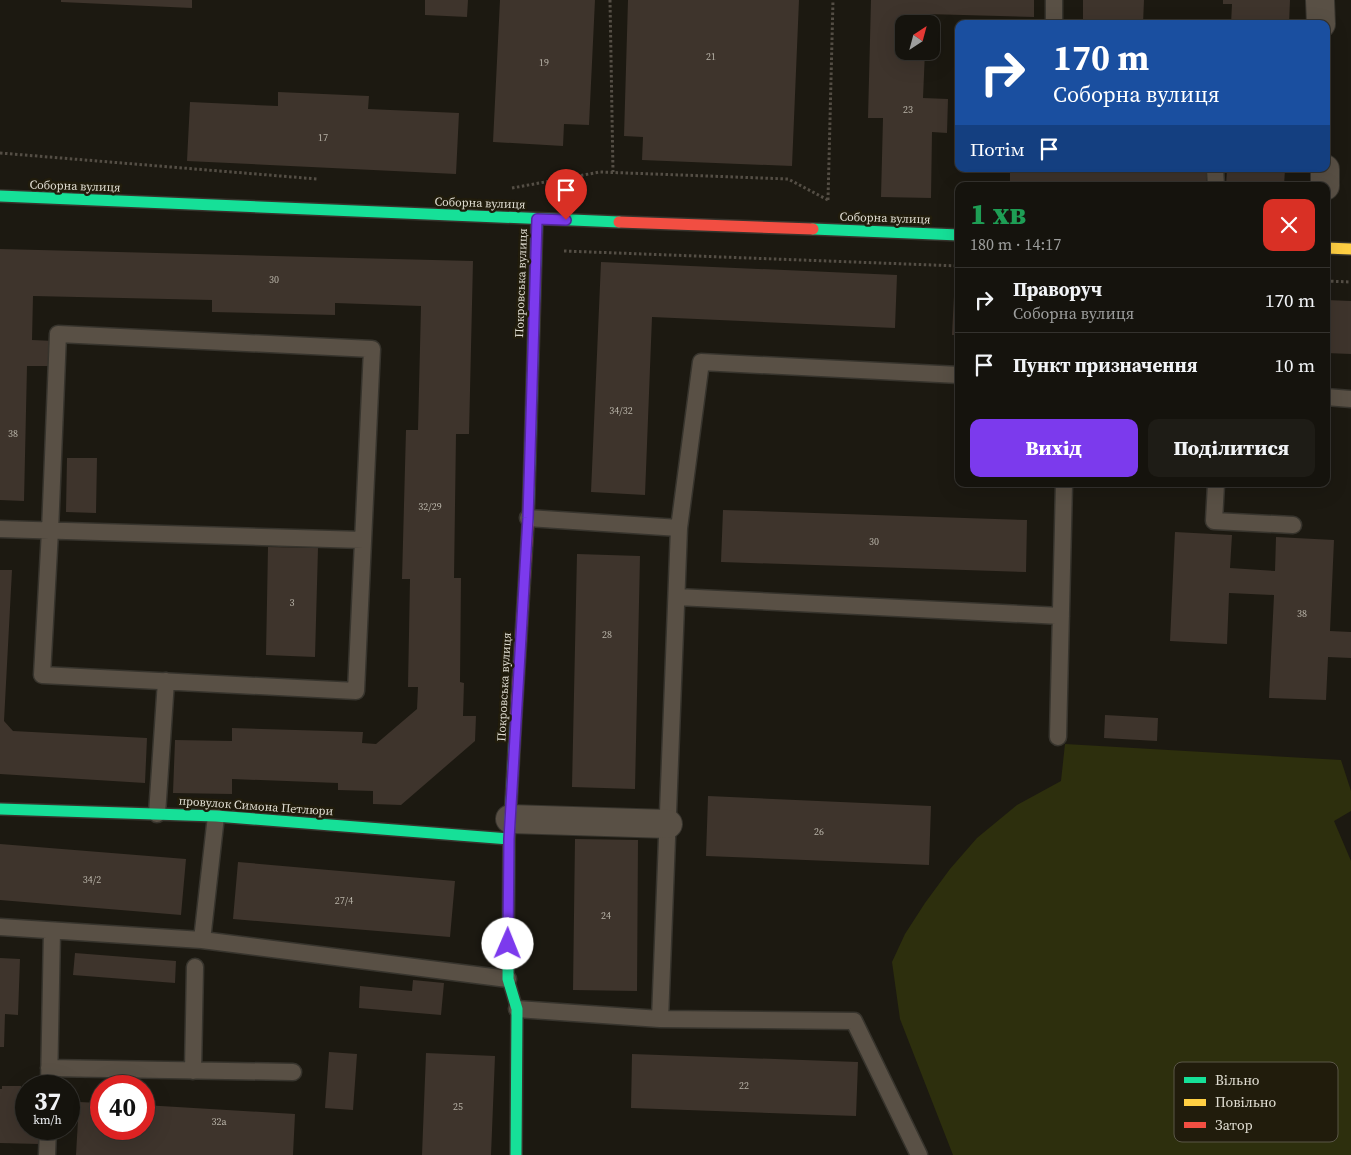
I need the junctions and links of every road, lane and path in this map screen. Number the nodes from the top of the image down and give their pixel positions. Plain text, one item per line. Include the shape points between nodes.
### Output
1 (610, 0) edge
2 (833, 0) edge
3 (1054, 0) edge
4 (1320, 0) edge
5 (1054, 20) edge
6 (1321, 20) edge
7 (0, 153) edge
8 (613, 172) junction
9 (326, 180) dead end
10 (503, 190) dead end
11 (0, 196) edge
12 (828, 200) junction
13 (834, 204) dead end
14 (537, 219) junction
15 (955, 235) edge
16 (1330, 248) edge
17 (1351, 249) edge
18 (564, 251) dead end
19 (955, 266) edge
20 (1330, 281) edge
21 (1351, 282) edge
22 (955, 375) edge
23 (1330, 397) edge
24 (1351, 400) edge
25 (1064, 487) edge
26 (1216, 487) edge
27 (528, 518) junction
28 (1293, 525) dead end
29 (680, 528) junction
30 (0, 529) edge
31 (50, 530) junction
32 (363, 540) junction
33 (677, 597) junction
34 (1061, 616) junction
35 (166, 681) junction
36 (1058, 737) dead end
37 (0, 809) edge
38 (157, 814) junction
39 (216, 816) junction
40 (668, 824) junction
41 (510, 829) junction
42 (0, 927) edge
43 (52, 931) junction
44 (202, 940) junction
45 (195, 967) dead end
46 (508, 979) junction
47 (518, 1009) junction
48 (660, 1019) junction
49 (49, 1068) junction
50 (193, 1070) junction
51 (293, 1072) dead end
52 (49, 1075) edge
53 (48, 1140) edge
54 (47, 1155) edge
55 (516, 1155) edge
56 (919, 1155) edge

1 - 8 path
2 - 12 path
3 - 5 lane
4 - 6 street
7 - 9 path
8 - 10 path
8 - 12 path via 788,178
11 - 14 street, Соборна вулиця
12 - 13 path
14 - 15 street, Соборна вулиця
14 - 27 street, Покровська вулиця
16 - 17 street
18 - 19 path
20 - 21 path
22 - 29 lane via 701,362
23 - 24 lane
25 - 34 lane
26 - 28 lane via 1214,521
27 - 29 lane
27 - 41 street, Покровська вулиця
29 - 33 lane
30 - 31 lane
31 - 32 lane
31 - 32 lane via 58,334 372,349
31 - 35 lane via 42,675
32 - 35 lane via 356,691
33 - 34 lane
33 - 40 lane
34 - 36 lane
35 - 38 lane
37 - 38 street, провулок Симона Петлюри
38 - 39 street, провулок Симона Петлюри
39 - 41 street, провулок Симона Петлюри
39 - 44 lane
40 - 41 street
40 - 48 lane
41 - 46 street, Покровська вулиця
42 - 43 lane
43 - 44 lane
43 - 49 lane
44 - 46 lane
45 - 50 lane
46 - 47 street, Покровська вулиця
47 - 48 lane
47 - 55 street, Покровська вулиця
48 - 56 lane via 854,1020
49 - 50 lane
49 - 52 lane
50 - 51 lane
53 - 54 lane

